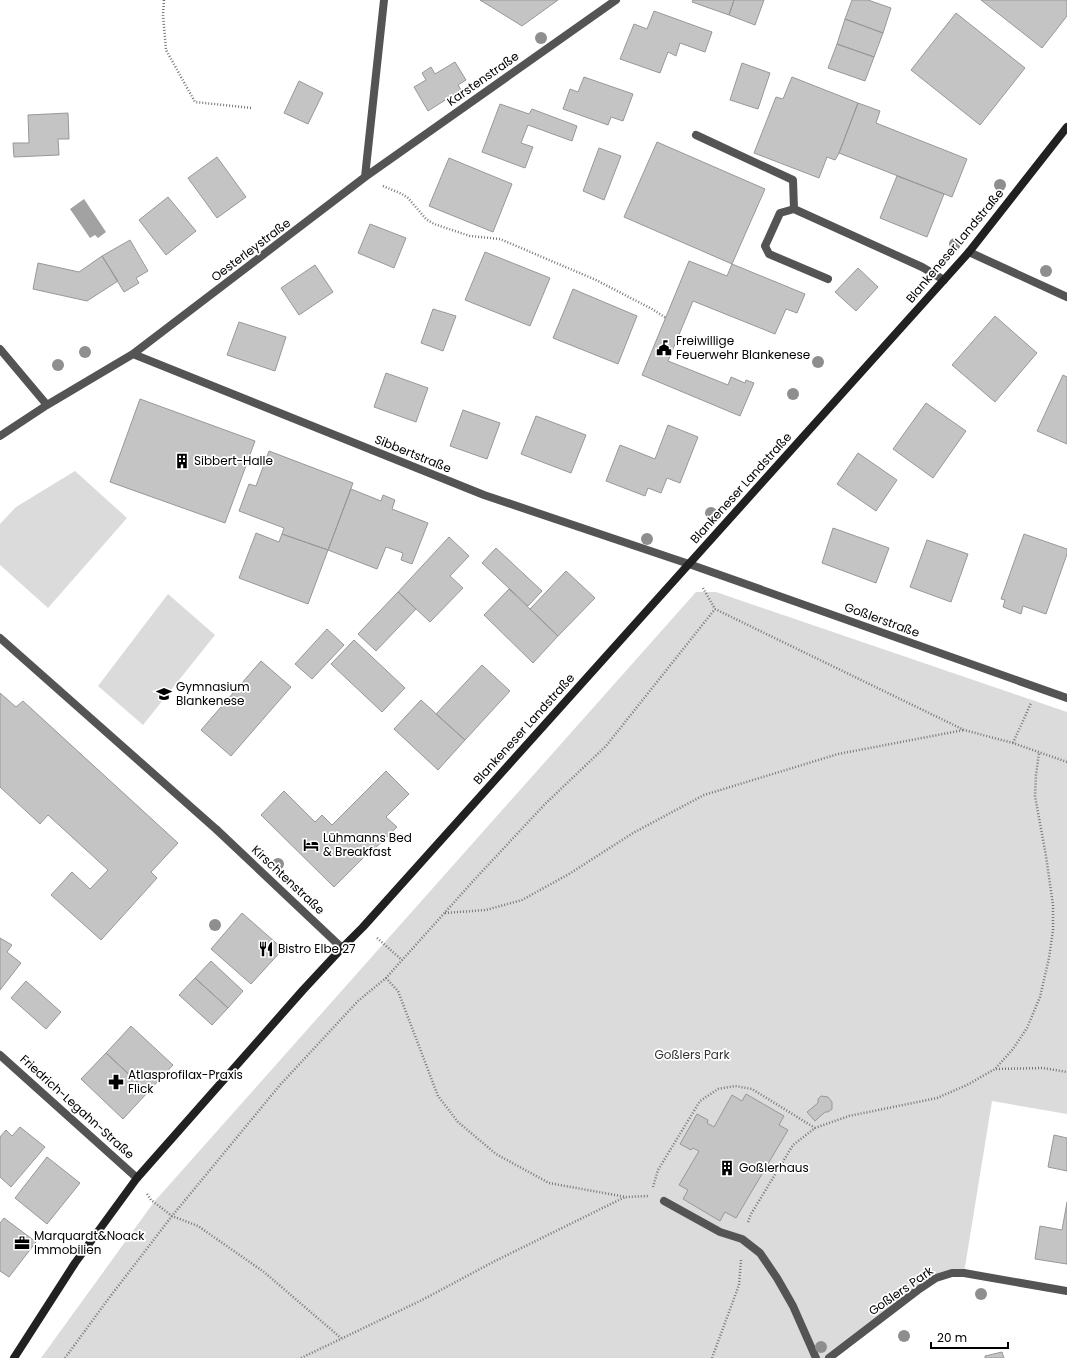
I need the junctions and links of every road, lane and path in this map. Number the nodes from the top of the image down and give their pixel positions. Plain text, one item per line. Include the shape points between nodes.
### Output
1 (164, 0) edge
2 (384, 0) edge
3 (616, 0) edge
4 (252, 108) dead end
5 (1067, 127) edge
6 (696, 134) dead end
7 (365, 177) junction
8 (794, 209) junction
9 (968, 252) junction
10 (828, 279) dead end
11 (944, 280) junction
12 (1067, 297) edge
13 (666, 318) dead end
14 (0, 349) edge
15 (133, 354) junction
16 (47, 405) junction
17 (0, 436) edge
18 (689, 564) junction
19 (0, 638) edge
20 (1038, 688) junction
21 (1067, 698) edge
22 (964, 730) junction
23 (1013, 743) junction
24 (1039, 753) junction
25 (1067, 762) edge
26 (445, 913) junction
27 (364, 927) junction
28 (342, 948) junction
29 (402, 960) junction
30 (386, 978) junction
31 (0, 1054) edge
32 (995, 1069) junction
33 (1067, 1072) edge
34 (815, 1128) junction
35 (137, 1178) junction
36 (626, 1197) junction
37 (151, 1200) dead end
38 (664, 1201) dead end
39 (172, 1216) junction
40 (742, 1239) junction
41 (1067, 1291) edge
42 (341, 1338) junction
43 (14, 1358) edge
44 (65, 1358) edge
45 (301, 1358) edge
46 (712, 1358) edge
47 (816, 1358) edge
48 (829, 1358) edge

1 - 4 path via 166,50 195,102
2 - 7 street
3 - 7 street, Karstenstraße
5 - 9 main road, Blankeneser Landstraße
6 - 8 street via 792,180
7 - 13 path via 408,198 426,219 434,224 470,236 500,239 596,280
7 - 15 street, Oesterleystraße
8 - 10 street via 780,213 765,246 769,254
8 - 11 street via 922,267
9 - 11 main road, Blankeneser Landstraße
9 - 12 street
11 - 18 main road, Blankeneser Landstraße
14 - 16 street
15 - 16 street, Oesterleystraße
15 - 18 street, Sibbertstraße via 484,495
16 - 17 street, Oesterleystraße
18 - 20 street, Goßlerstraße
18 - 27 main road, Blankeneser Landstraße
19 - 28 street, Kirschtenstraße via 217,830
20 - 21 street, Goßlerstraße
20 - 23 path
22 - 23 path
22 - 26 path via 838,754 704,795 634,833 522,900 486,910
22 - 26 path via 715,610 606,746 545,804
23 - 24 path
24 - 25 path
24 - 32 path via 1035,796 1053,905 1053,930 1040,997 1027,1028
26 - 29 path
27 - 28 main road, Blankeneser Landstraße
27 - 29 path
28 - 35 main road, Blankeneser Landstraße
29 - 30 path
30 - 36 path via 398,991 438,1096 458,1122 496,1154 550,1183
30 - 39 path via 358,1001 280,1085
31 - 35 street, Friedrich-Legahn-Straße
32 - 33 path via 1043,1068
32 - 34 path via 937,1098 849,1116
34 - 36 path via 752,1089 736,1086 718,1089 700,1101 658,1170 650,1196
34 - 40 path via 793,1145 751,1214
35 - 43 main road, Blankeneser Landstraße via 75,1263
36 - 42 path
37 - 39 path
38 - 40 street via 720,1232
39 - 42 path via 198,1226 264,1272
39 - 44 path
40 - 46 path via 740,1285
40 - 47 street via 760,1253 777,1278 793,1306
41 - 48 street, Goßlers Park via 952,1273 936,1278 918,1290
42 - 45 path

